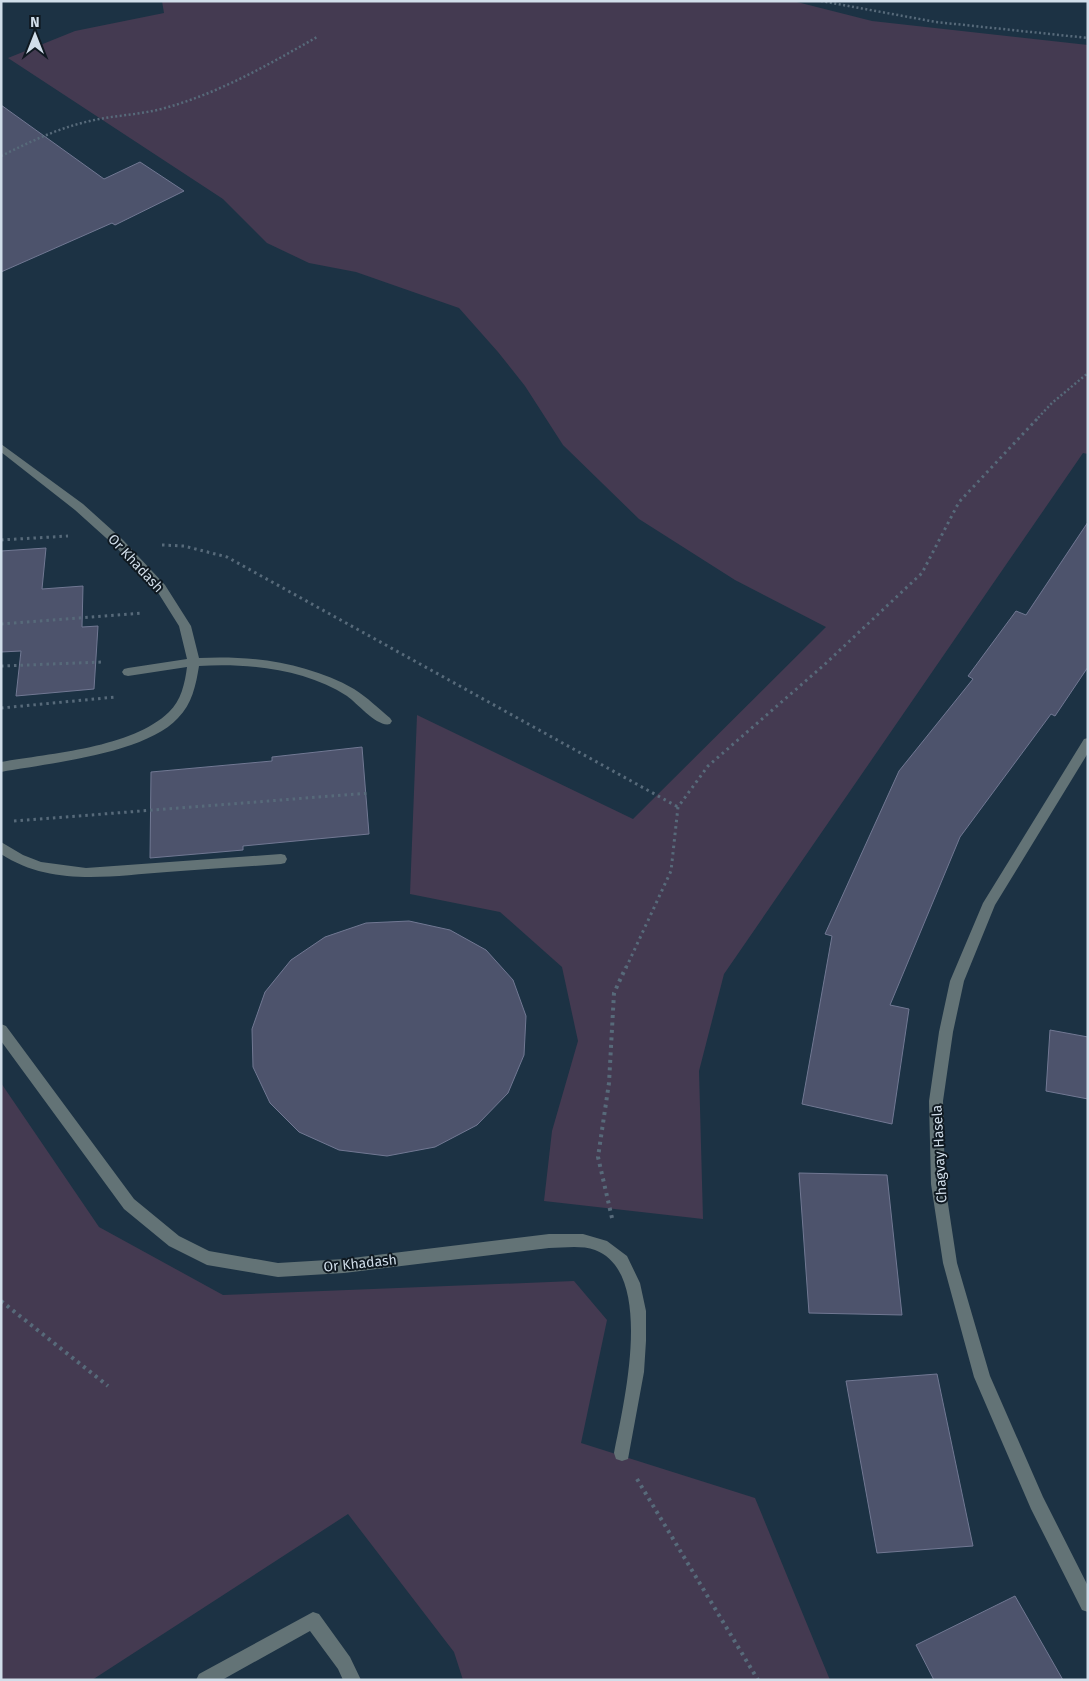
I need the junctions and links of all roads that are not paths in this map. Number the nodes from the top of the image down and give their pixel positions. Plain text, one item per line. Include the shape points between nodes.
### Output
1 (1, 447) edge
2 (194, 662) junction
3 (128, 672) road end
4 (386, 721) dead end
5 (1088, 742) edge
6 (1, 767) edge
7 (1, 847) edge
8 (281, 859) dead end
9 (1, 1030) edge
10 (622, 1453) road end
11 (1088, 1604) edge
12 (205, 1680) edge
13 (352, 1680) edge

1 - 2 street, Or Khadash via 119,542 161,588 185,626
2 - 3 street
2 - 4 street via 232,660 310,674 351,693
2 - 6 street, Or Khadash via 190,689 174,715 150,732 112,747
5 - 11 street, Chagvay Hasela via 989,903 957,981 936,1101 938,1184 950,1263 982,1377 1037,1503
7 - 8 street via 40,867 86,873
9 - 10 street, Or Khadash via 129,1204 174,1241 207,1258 278,1270 344,1266 549,1241 602,1245 622,1260 637,1294 640,1345
12 - 13 street via 313,1620 344,1663

